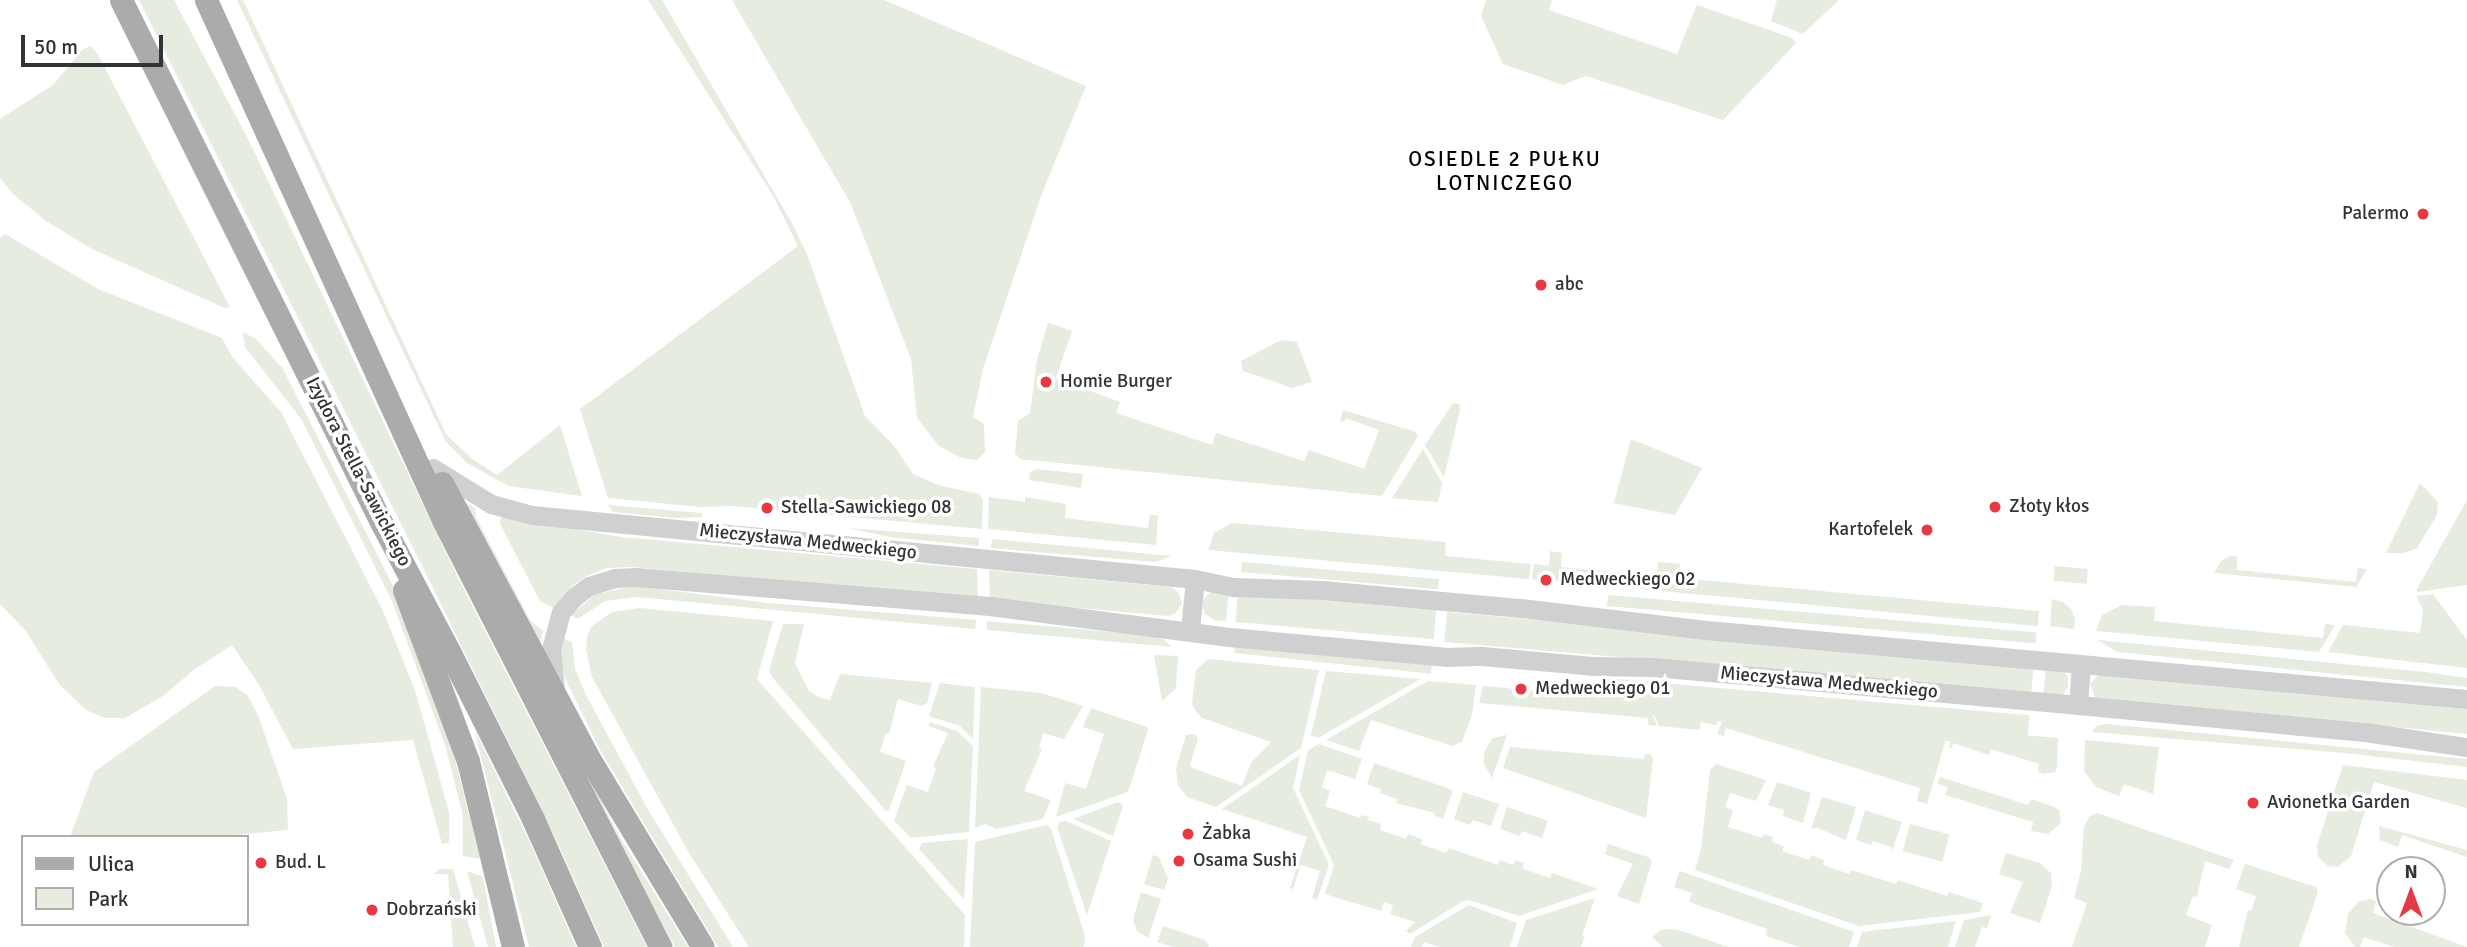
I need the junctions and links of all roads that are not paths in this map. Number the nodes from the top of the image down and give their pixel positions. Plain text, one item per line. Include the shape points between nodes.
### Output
1 (121, 0) edge
2 (206, 0) edge
3 (409, 443) junction
4 (433, 468) junction
5 (382, 524) junction
6 (1195, 579) junction
7 (1190, 629) junction
8 (2081, 664) junction
9 (557, 698) junction
10 (2467, 699) edge
11 (2078, 705) junction
12 (2467, 747) edge
13 (513, 947) edge
14 (590, 947) edge
15 (661, 947) edge
16 (703, 947) edge

1 - 5 main road, Izydora Stella-Sawickiego
2 - 3 main road
3 - 4 main road
3 - 15 main road via 480,595
4 - 6 street, Mieczysława Medweckiego via 491,504 532,515
4 - 9 main road
5 - 13 main road via 468,761
5 - 14 main road, Izydora Stella-Sawickiego via 527,807
6 - 7 street
6 - 8 street, Mieczysława Medweckiego via 1234,587 1521,608
7 - 9 street, Mieczysława Medweckiego via 738,583 615,578 580,591 561,612 551,649
7 - 11 street, Mieczysława Medweckiego via 1230,637 1448,657 1653,667
8 - 10 street, Mieczysława Medweckiego
8 - 11 street
9 - 16 main road
11 - 12 street, Mieczysława Medweckiego via 2365,732

